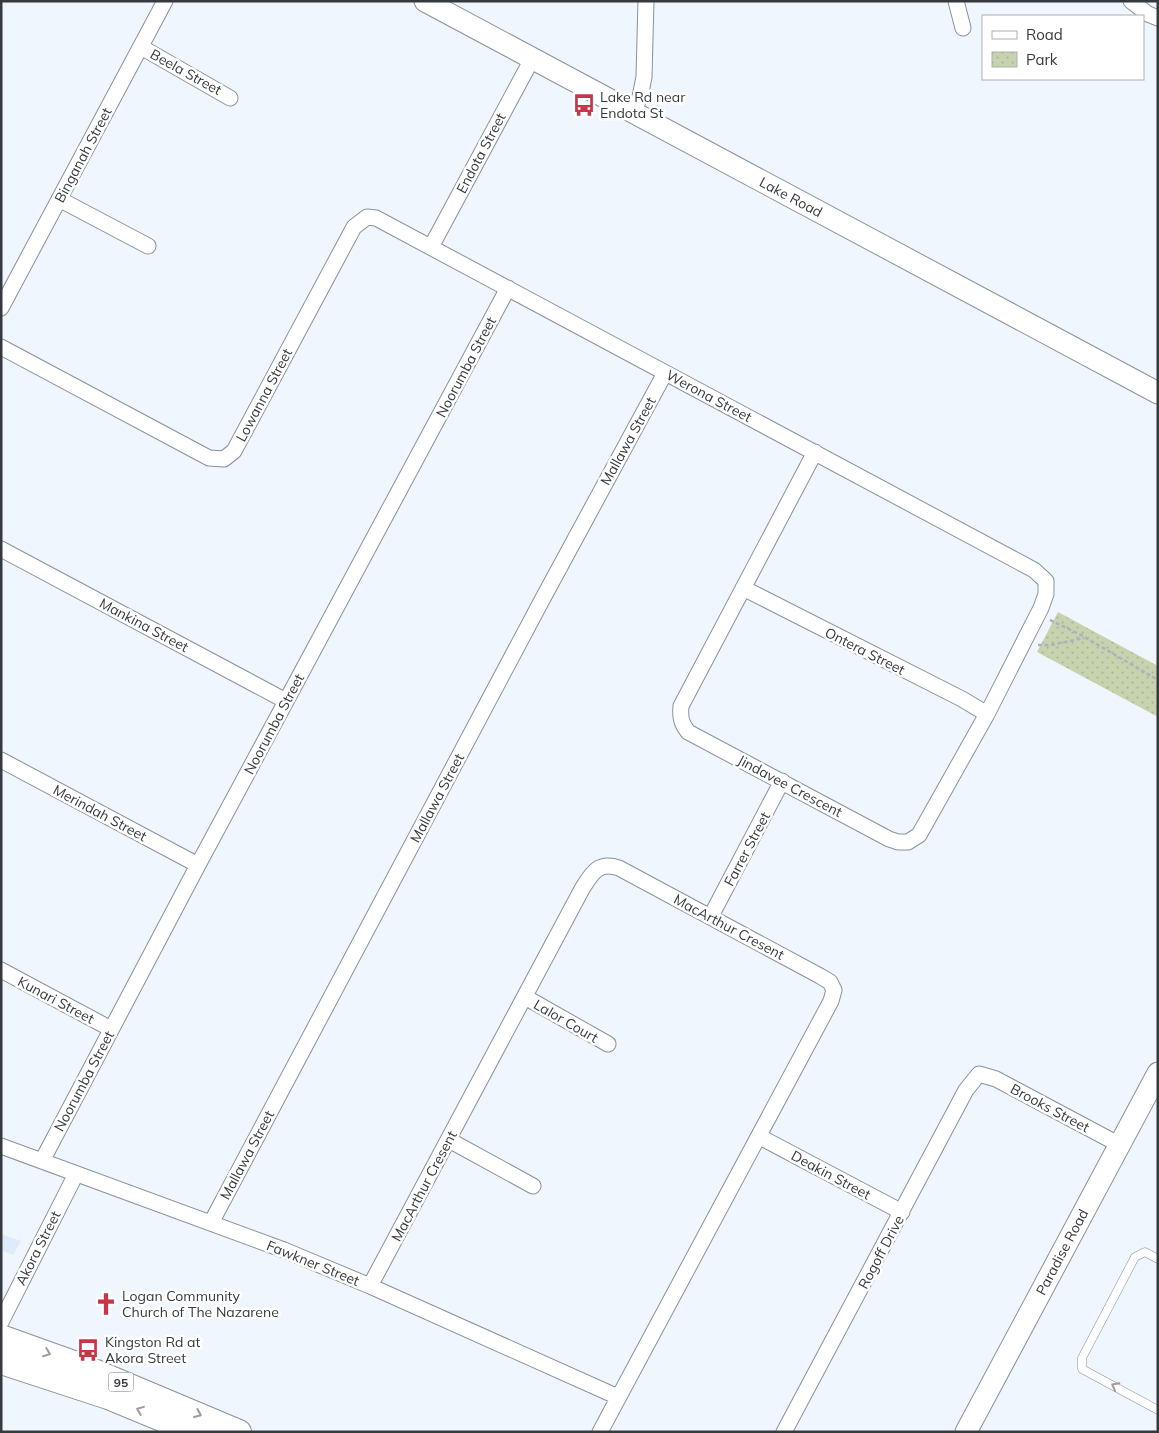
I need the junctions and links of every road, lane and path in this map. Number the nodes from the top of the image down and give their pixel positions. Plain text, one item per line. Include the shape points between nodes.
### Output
1 (165, 1) edge
2 (425, 1) edge
3 (646, 1) edge
4 (956, 1) edge
5 (1131, 1) edge
6 (1158, 18) edge
7 (963, 28) dead end
8 (141, 47) junction
9 (532, 60) junction
10 (230, 98) dead end
11 (632, 112) junction
12 (59, 199) junction
13 (368, 216) joint
14 (148, 246) dead end
15 (431, 247) junction
16 (508, 288) junction
17 (1, 308) edge
18 (1, 347) edge
19 (665, 373) junction
20 (1158, 393) edge
21 (815, 452) junction
22 (1, 550) edge
23 (1046, 581) joint
24 (743, 588) junction
25 (1050, 620) dead end
26 (1085, 638) junction
27 (1037, 644) dead end
28 (1158, 680) edge
29 (286, 701) junction
30 (987, 714) junction
31 (1, 760) edge
32 (782, 781) junction
33 (198, 865) junction
34 (711, 916) junction
35 (1, 970) edge
36 (525, 997) junction
37 (111, 1029) junction
38 (608, 1044) dead end
39 (979, 1074) joint
40 (1157, 1075) edge
41 (760, 1137) junction
42 (449, 1140) junction
43 (1120, 1145) junction
44 (1, 1146) edge
45 (42, 1160) junction
46 (76, 1174) junction
47 (533, 1186) dead end
48 (902, 1212) junction
49 (211, 1223) junction
50 (1158, 1259) edge
51 (370, 1286) junction
52 (1, 1322) edge
53 (1, 1336) edge
54 (1, 1362) edge
55 (618, 1397) junction
56 (1158, 1410) edge
57 (188, 1431) edge
58 (240, 1432) edge
59 (600, 1432) edge
60 (784, 1432) edge
61 (966, 1432) edge

1 - 8 street, Binganah Street
2 - 9 street, Lake Road
3 - 11 street via 644,78 640,97
4 - 7 street
5 - 6 street
8 - 10 street, Beela Street
8 - 12 street, Binganah Street
9 - 11 street, Lake Road
9 - 15 street, Endota Street
11 - 20 street, Lake Road
12 - 14 street
12 - 17 street, Binganah Street
13 - 15 street, Werona Street
13 - 18 street, Lowanna Street via 354,227 234,451 224,460 209,458
15 - 16 street, Werona Street
16 - 19 street, Werona Street
16 - 29 street, Noorumba Street
19 - 21 street, Werona Street
19 - 49 street, Mallawa Street
21 - 23 street, Werona Street via 1034,570
21 - 24 street, Jindavee Crescent
22 - 29 street, Mankina Street
23 - 30 street, Jindavee Crescent via 1041,608
24 - 30 street, Ontera Street
24 - 32 street, Jindavee Crescent via 680,706 680,716 688,732
25 - 26 path
26 - 27 path via 1051,645
26 - 28 path
29 - 33 street, Noorumba Street
30 - 32 street, Jindavee Crescent via 920,835 908,842 889,839
31 - 33 street, Merindah Street
32 - 34 street, Farrer Street
33 - 37 street, Noorumba Street
34 - 36 street, MacArthur Cresent via 619,868 603,866 595,870 582,889
34 - 41 street, MacArthur Cresent via 830,982 834,990 826,1012
35 - 37 street, Kunari Street
36 - 38 street, Lalor Court
36 - 42 street, MacArthur Cresent
37 - 45 street, Noorumba Street
39 - 43 street, Brooks Street via 996,1079
39 - 48 street, Rogoff Drive via 966,1090
40 - 43 street, Paradise Road
41 - 48 street, Deakin Street
41 - 55 street, MacArthur Cresent
42 - 47 street
42 - 51 street, MacArthur Cresent
43 - 61 street, Paradise Road
44 - 45 street, Fawkner Street
45 - 46 street, Fawkner Street
46 - 49 street, Fawkner Street
46 - 52 street, Akora Street
48 - 60 street, Rogoff Drive
49 - 51 street, Fawkner Street
56 -> 50 lane via 1082,1369 1082,1358 1135,1257 1145,1252
51 - 55 street, Fawkner Street
53 -> 58 main road, 95
57 -> 54 main road, 95 via 108,1398
55 - 59 street, MacArthur Cresent

